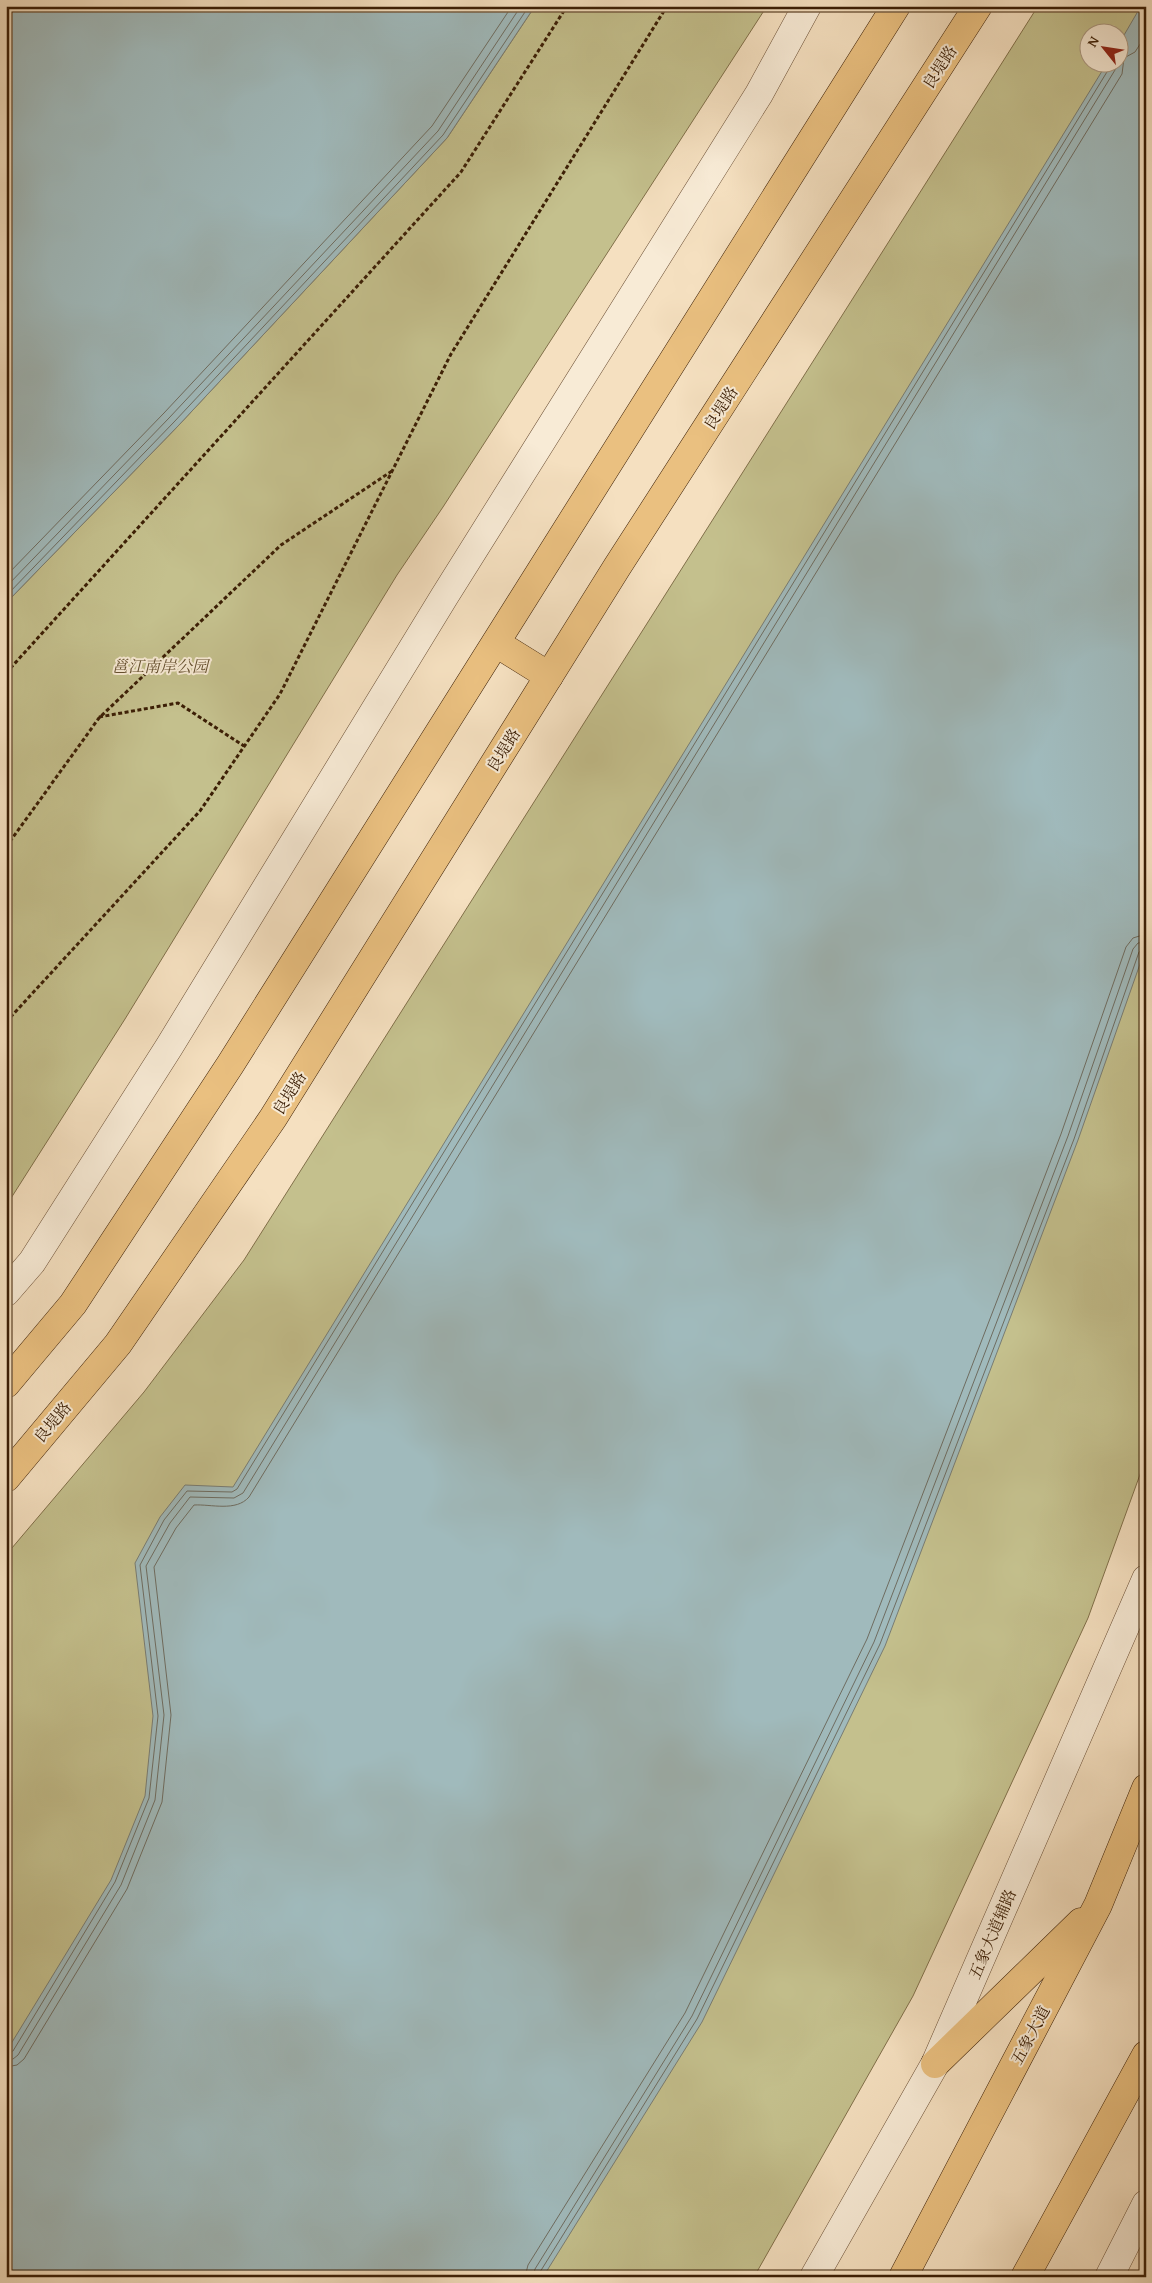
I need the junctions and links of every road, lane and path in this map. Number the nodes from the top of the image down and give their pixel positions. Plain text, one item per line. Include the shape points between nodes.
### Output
1 (567, 6) edge
2 (667, 6) edge
3 (806, 6) edge
4 (896, 6) edge
5 (978, 6) edge
6 (393, 471) junction
7 (496, 643) junction
8 (6, 672) edge
9 (550, 676) junction
10 (99, 718) junction
11 (244, 746) junction
12 (6, 847) edge
13 (6, 1022) edge
14 (6, 1292) edge
15 (6, 1384) edge
16 (6, 1478) edge
17 (1146, 1579) edge
18 (1146, 1788) edge
19 (1098, 1905) junction
20 (1146, 2055) edge
21 (935, 2064) junction
22 (1146, 2204) edge
23 (814, 2277) edge
24 (903, 2277) edge
25 (1025, 2277) edge
26 (1109, 2277) edge

1 - 8 path via 461,172
2 - 6 path via 452,354
3 - 14 street via 759,94 444,597 169,1047 32,1262
4 - 7 main road
5 - 9 main road, 良堤路
6 - 10 path via 280,545
6 - 11 path via 280,694
7 - 9 main road
7 - 15 main road via 230,1065 73,1304
9 - 16 main road, 良堤路 via 273,1118 118,1344
10 - 11 path via 178,703
10 - 12 path
11 - 13 path via 200,810
17 - 21 street, 五象大道辅路
18 - 19 main road, 五象大道
19 - 21 main road
19 - 24 main road, 五象大道
20 - 25 main road
21 - 23 street, 五象大道辅路
22 - 26 street

